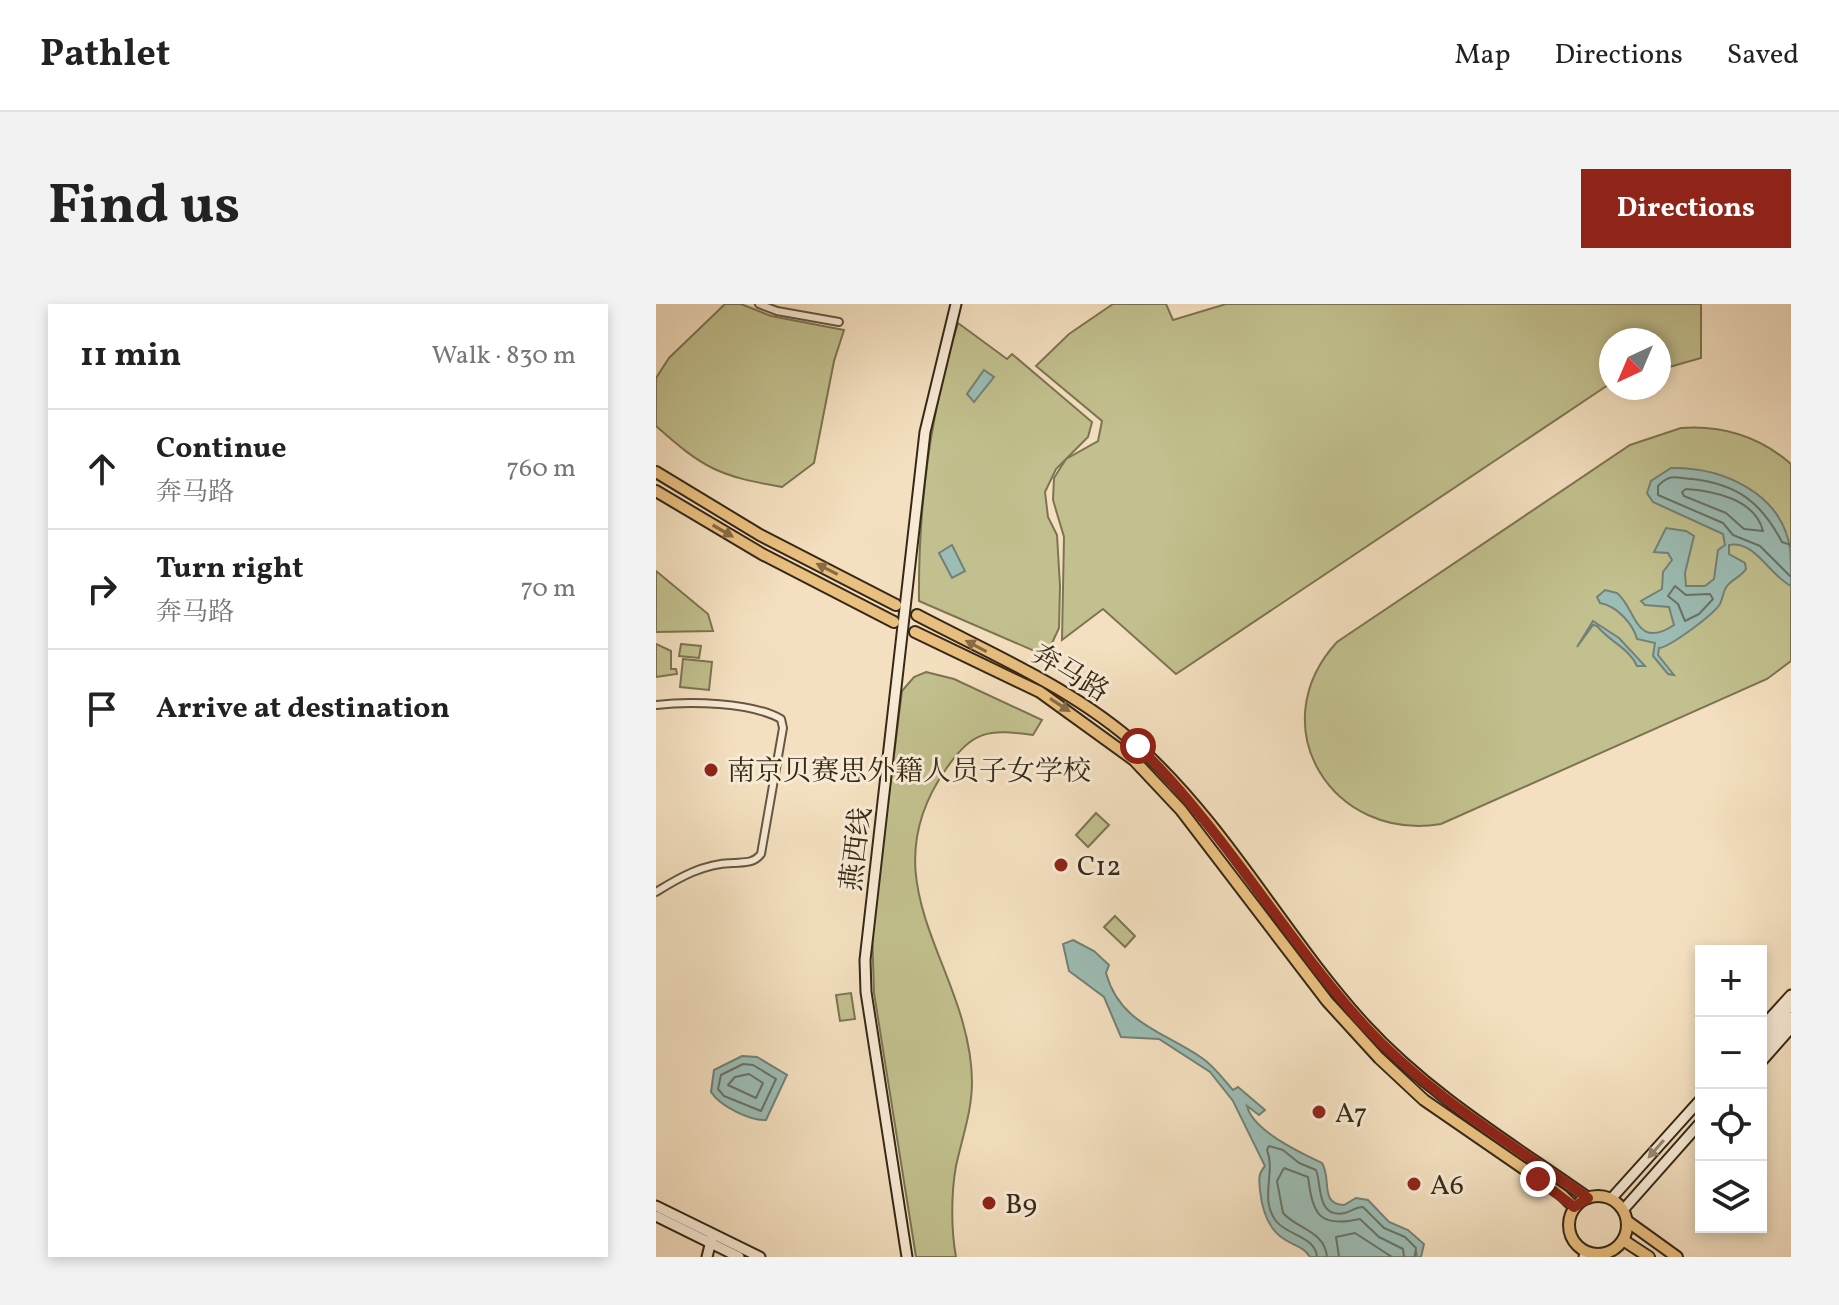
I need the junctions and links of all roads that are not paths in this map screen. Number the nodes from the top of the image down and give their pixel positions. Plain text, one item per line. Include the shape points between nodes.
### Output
1 (759, 304) edge
2 (956, 304) edge
3 (839, 322) dead end
4 (656, 472) edge
5 (656, 491) edge
6 (896, 605) dead end
7 (917, 615) dead end
8 (894, 622) dead end
9 (915, 632) dead end
10 (656, 705) edge
11 (656, 892) edge
12 (1791, 995) edge
13 (1791, 1005) edge
14 (1791, 1017) edge
15 (1767, 1021) edge
16 (1791, 1028) edge
17 (1767, 1031) edge
18 (1767, 1043) edge
19 (1767, 1055) edge
20 (1695, 1106) edge
21 (1695, 1129) edge
22 (1588, 1198) junction
23 (1611, 1199) junction
24 (656, 1206) edge
25 (1574, 1207) junction
26 (1623, 1210) junction
27 (656, 1216) edge
28 (1627, 1221) junction
29 (711, 1238) junction
30 (1623, 1240) junction
31 (1592, 1255) edge
32 (707, 1257) edge
33 (739, 1257) edge
34 (760, 1257) edge
35 (907, 1257) edge
36 (1649, 1257) edge
37 (1677, 1257) edge

1 - 3 street
2 - 35 main road, 燕西线 via 925,432 865,960
6 -> 4 main road via 760,535
5 -> 8 main road via 762,554
22 -> 7 main road, 奔马路 via 1432,1089 1392,1053 1338,995 1189,798 1138,746 1076,699
9 -> 25 main road, 奔马路 via 1040,692 1134,760 1181,810 1327,1001 1379,1058 1424,1100
10 - 11 street via 737,708 773,715 783,728 761,854 750,862 689,873
12 - 15 main road
13 - 17 main road
14 - 18 main road
16 - 19 main road
20 -> 23 main road
21 - 26 main road
22 - 23 main road
22 - 25 main road
23 - 26 main road
24 - 29 main road
25 - 31 main road via 1569,1228 1578,1246
26 - 28 main road
27 - 29 main road
28 - 30 main road
28 - 37 main road
29 - 32 main road
29 - 33 main road
29 - 34 main road
30 - 31 main road via 1616,1248
30 - 36 main road

